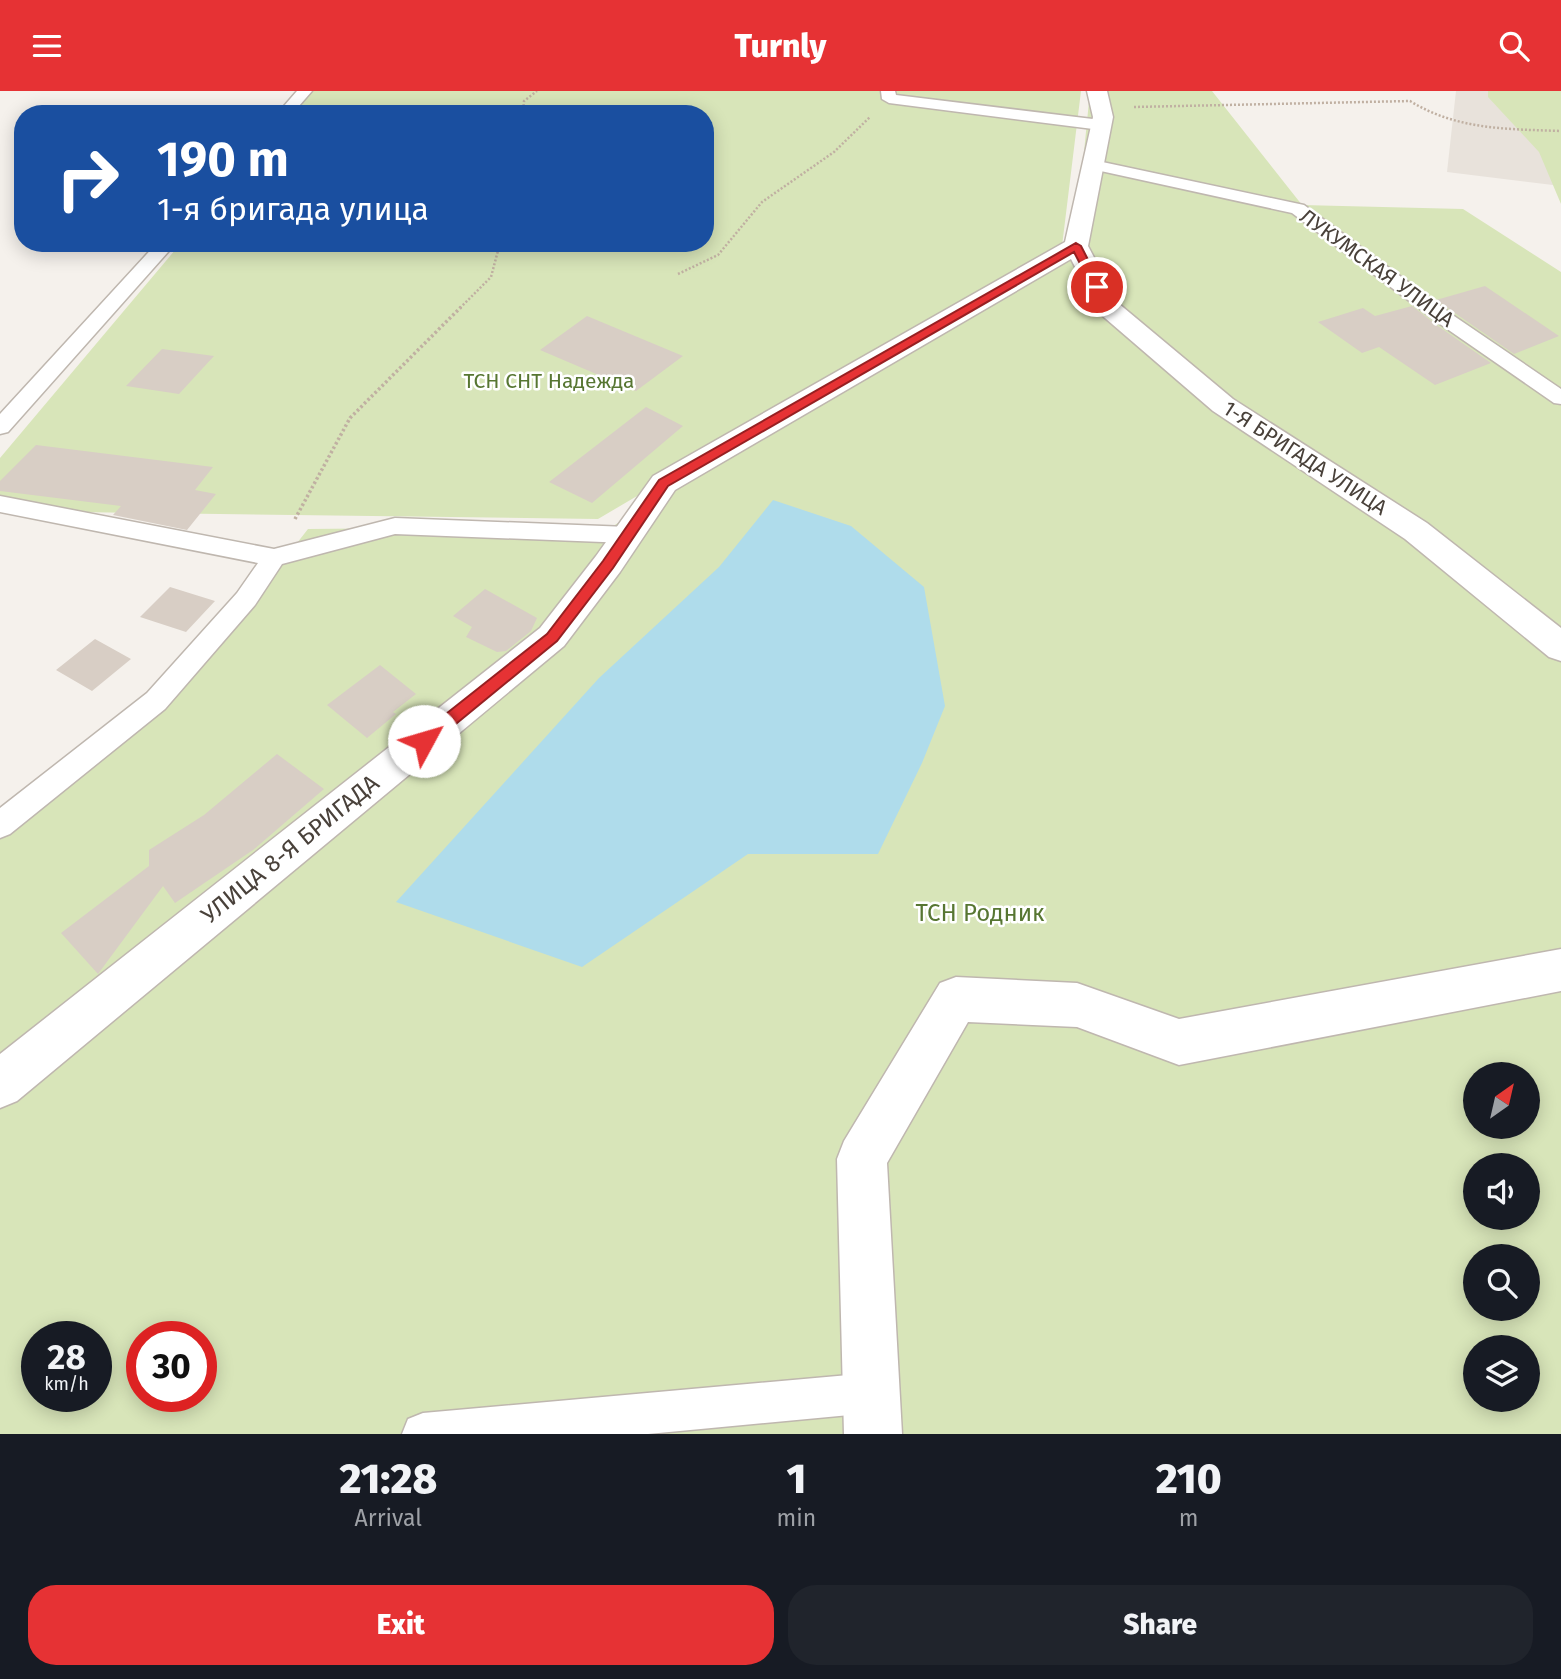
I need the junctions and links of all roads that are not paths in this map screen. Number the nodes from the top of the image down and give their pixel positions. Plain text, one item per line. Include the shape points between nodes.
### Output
1 (305, 91) edge
2 (888, 95) edge
3 (292, 105) edge
4 (1100, 108) edge
5 (1093, 165) junction
6 (1076, 246) junction
7 (159, 252) edge
8 (1561, 398) edge
9 (0, 427) edge
10 (0, 504) edge
11 (628, 535) junction
12 (274, 558) junction
13 (1561, 647) edge
14 (0, 825) edge
15 (1561, 970) edge
16 (0, 1084) edge
17 (872, 1414) edge
18 (424, 1434) edge

1 - 3 lane
2 - 4 lane
4 - 5 street
5 - 6 street
5 - 8 lane, ЛУКУМСКАЯ УЛИЦА via 1298,209
6 - 11 street, УЛИЦА 8-Я БРИГАДА via 664,483
6 - 13 street, 1-Я БРИГАДА УЛИЦА via 1107,307 1223,405 1416,531
7 - 9 lane
10 - 12 lane
11 - 12 lane via 395,526
11 - 16 street, УЛИЦА 8-Я БРИГАДА via 552,638
12 - 14 lane via 246,599 156,701
15 - 17 street via 1179,1042 1077,1005 956,999 862,1159
17 - 18 lane

